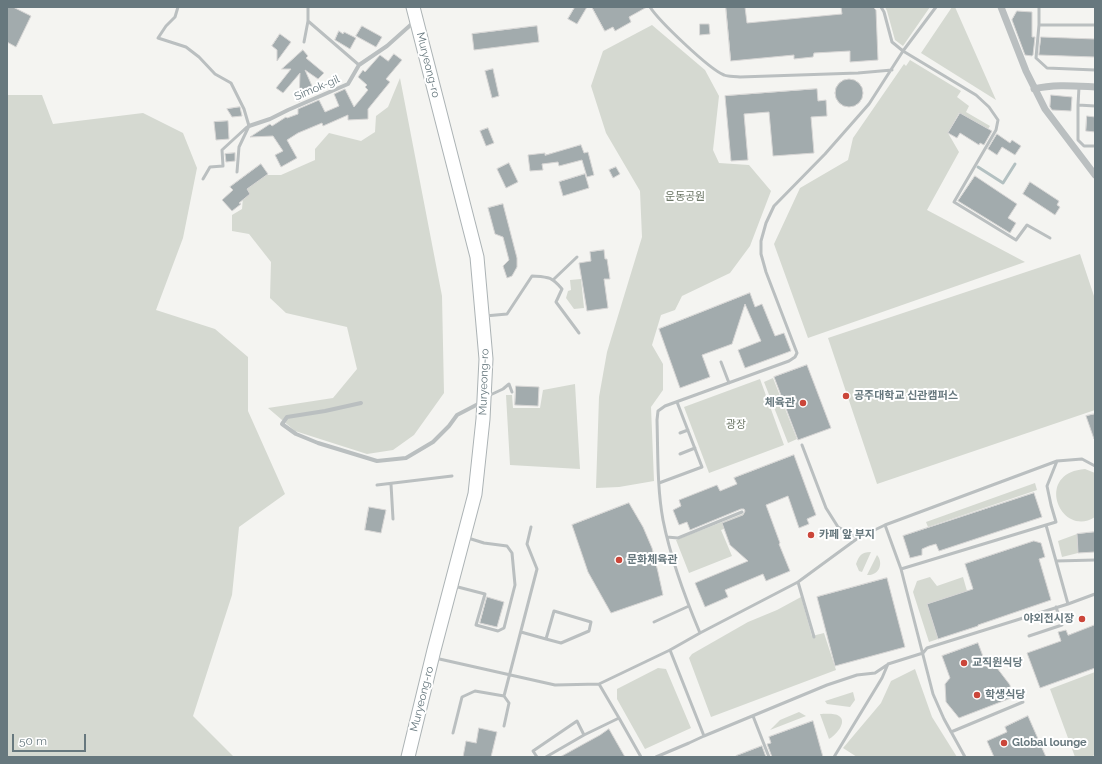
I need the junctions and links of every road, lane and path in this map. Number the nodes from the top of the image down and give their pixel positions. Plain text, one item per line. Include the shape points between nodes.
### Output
1 (178, 7) edge
2 (308, 7) edge
3 (650, 7) edge
4 (880, 7) edge
5 (936, 7) edge
6 (1001, 7) edge
7 (1039, 7) edge
8 (415, 13) edge
9 (308, 21) junction
10 (1039, 25) junction
11 (1095, 25) edge
12 (304, 42) dead end
13 (903, 51) junction
14 (359, 65) junction
15 (892, 70) junction
16 (1095, 70) edge
17 (1079, 87) junction
18 (1095, 87) edge
19 (1034, 89) junction
20 (1078, 105) junction
21 (1095, 106) edge
22 (248, 126) junction
23 (1095, 146) edge
24 (237, 172) dead end
25 (1095, 175) edge
26 (203, 179) dead end
27 (1050, 238) dead end
28 (576, 257) dead end
29 (554, 279) junction
30 (483, 316) junction
31 (579, 333) dead end
32 (721, 362) dead end
33 (728, 383) junction
34 (512, 392) dead end
35 (484, 399) junction
36 (677, 402) junction
37 (361, 403) dead end
38 (688, 430) junction
39 (680, 433) dead end
40 (802, 445) dead end
41 (695, 448) junction
42 (680, 454) dead end
43 (1057, 461) junction
44 (1095, 466) edge
45 (452, 476) dead end
46 (659, 483) junction
47 (391, 484) junction
48 (377, 485) dead end
49 (742, 512) dead end
50 (393, 519) dead end
51 (885, 525) junction
52 (1046, 525) junction
53 (531, 527) dead end
54 (464, 536) junction
55 (668, 537) junction
56 (858, 538) junction
57 (1095, 560) edge
58 (1056, 561) junction
59 (901, 569) junction
60 (798, 582) junction
61 (451, 585) junction
62 (1095, 594) edge
63 (1068, 604) junction
64 (689, 606) junction
65 (1056, 607) junction
66 (654, 622) dead end
67 (520, 632) junction
68 (700, 633) junction
69 (1029, 636) dead end
70 (814, 637) dead end
71 (546, 639) junction
72 (670, 650) junction
73 (923, 653) junction
74 (432, 658) junction
75 (888, 664) junction
76 (509, 675) junction
77 (599, 684) junction
78 (504, 696) junction
79 (1023, 702) dead end
80 (753, 716) junction
81 (619, 718) junction
82 (504, 726) dead end
83 (951, 732) junction
84 (453, 733) dead end
85 (584, 735) junction
86 (704, 736) junction
87 (408, 757) edge
88 (537, 757) edge
89 (546, 757) edge
90 (642, 757) edge
91 (656, 757) edge
92 (769, 757) edge
93 (834, 757) edge
94 (965, 757) edge

1 - 22 lane via 175,17 158,38 186,47 215,74 231,83 244,109
2 - 9 lane
3 - 15 lane via 673,32 724,75 747,77
4 - 13 lane via 884,12 892,42
5 - 13 lane
6 - 19 street
7 - 10 lane
8 - 14 street, Simok-gil via 387,46
8 - 30 main road, Muryeong-ro via 477,258
9 - 12 lane
9 - 14 lane
10 - 11 lane
10 - 16 lane via 1036,58 1047,68
13 - 15 lane
13 - 27 lane via 976,95 998,120 996,130 954,202 1016,240 1027,225
14 - 22 street, Simok-gil via 348,84 270,119
15 - 33 lane via 869,104 774,206 766,223 761,241 761,254 797,353 795,357
17 - 18 street
17 - 19 street
17 - 20 lane
19 - 25 street via 1045,109
20 - 21 lane
20 - 23 lane via 1078,140 1084,146
22 - 24 lane via 239,147
22 - 26 lane via 222,150 223,166 210,167
28 - 29 lane
29 - 30 lane via 532,276 508,314
29 - 31 lane via 562,289 556,302
30 - 35 main road, Muryeong-ro via 486,359
32 - 33 lane
33 - 36 lane
34 - 35 lane via 509,384
35 - 37 street via 457,415 450,426 433,442 406,458 377,461 318,443 296,434 282,424 287,417
35 - 54 main road, Muryeong-ro via 475,494
36 - 38 lane
36 - 46 lane via 658,411
38 - 39 lane
38 - 41 lane
40 - 56 lane via 826,508 838,527
41 - 42 lane
41 - 46 lane via 702,467
43 - 44 lane via 1082,459
43 - 51 lane
43 - 52 lane via 1047,486 1056,522
45 - 47 lane
46 - 55 lane
47 - 48 lane
47 - 50 lane
49 - 55 lane via 678,538
51 - 56 lane
51 - 59 lane
52 - 58 lane
52 - 59 lane
53 - 67 lane via 527,544 537,569
54 - 61 main road, Muryeong-ro
54 - 61 lane via 484,543 507,546 512,553 515,586 504,628 498,631 476,625 485,594
55 - 64 lane
56 - 60 lane
57 - 58 lane
58 - 63 lane
59 - 73 lane
60 - 68 lane
60 - 70 lane
61 - 74 main road, Muryeong-ro
62 - 63 lane
63 - 65 lane
64 - 66 lane
64 - 68 lane
65 - 69 lane via 1062,625
65 - 73 lane via 927,648
67 - 71 lane
67 - 76 lane
68 - 72 lane
71 - 71 lane via 561,643 589,631 591,622 554,611
72 - 77 lane
72 - 86 lane
73 - 75 lane
73 - 83 lane via 933,694
74 - 76 lane
74 - 87 main road, Muryeong-ro
75 - 80 lane via 875,673 857,675 827,685
75 - 93 lane
76 - 77 lane via 555,685
76 - 78 lane
77 - 81 lane
78 - 82 lane via 509,703
78 - 84 lane via 475,691 462,697
79 - 83 lane
80 - 86 lane
80 - 92 lane
81 - 85 lane
81 - 90 lane
83 - 94 lane
85 - 88 lane via 577,722 533,751
85 - 89 lane
86 - 91 lane

